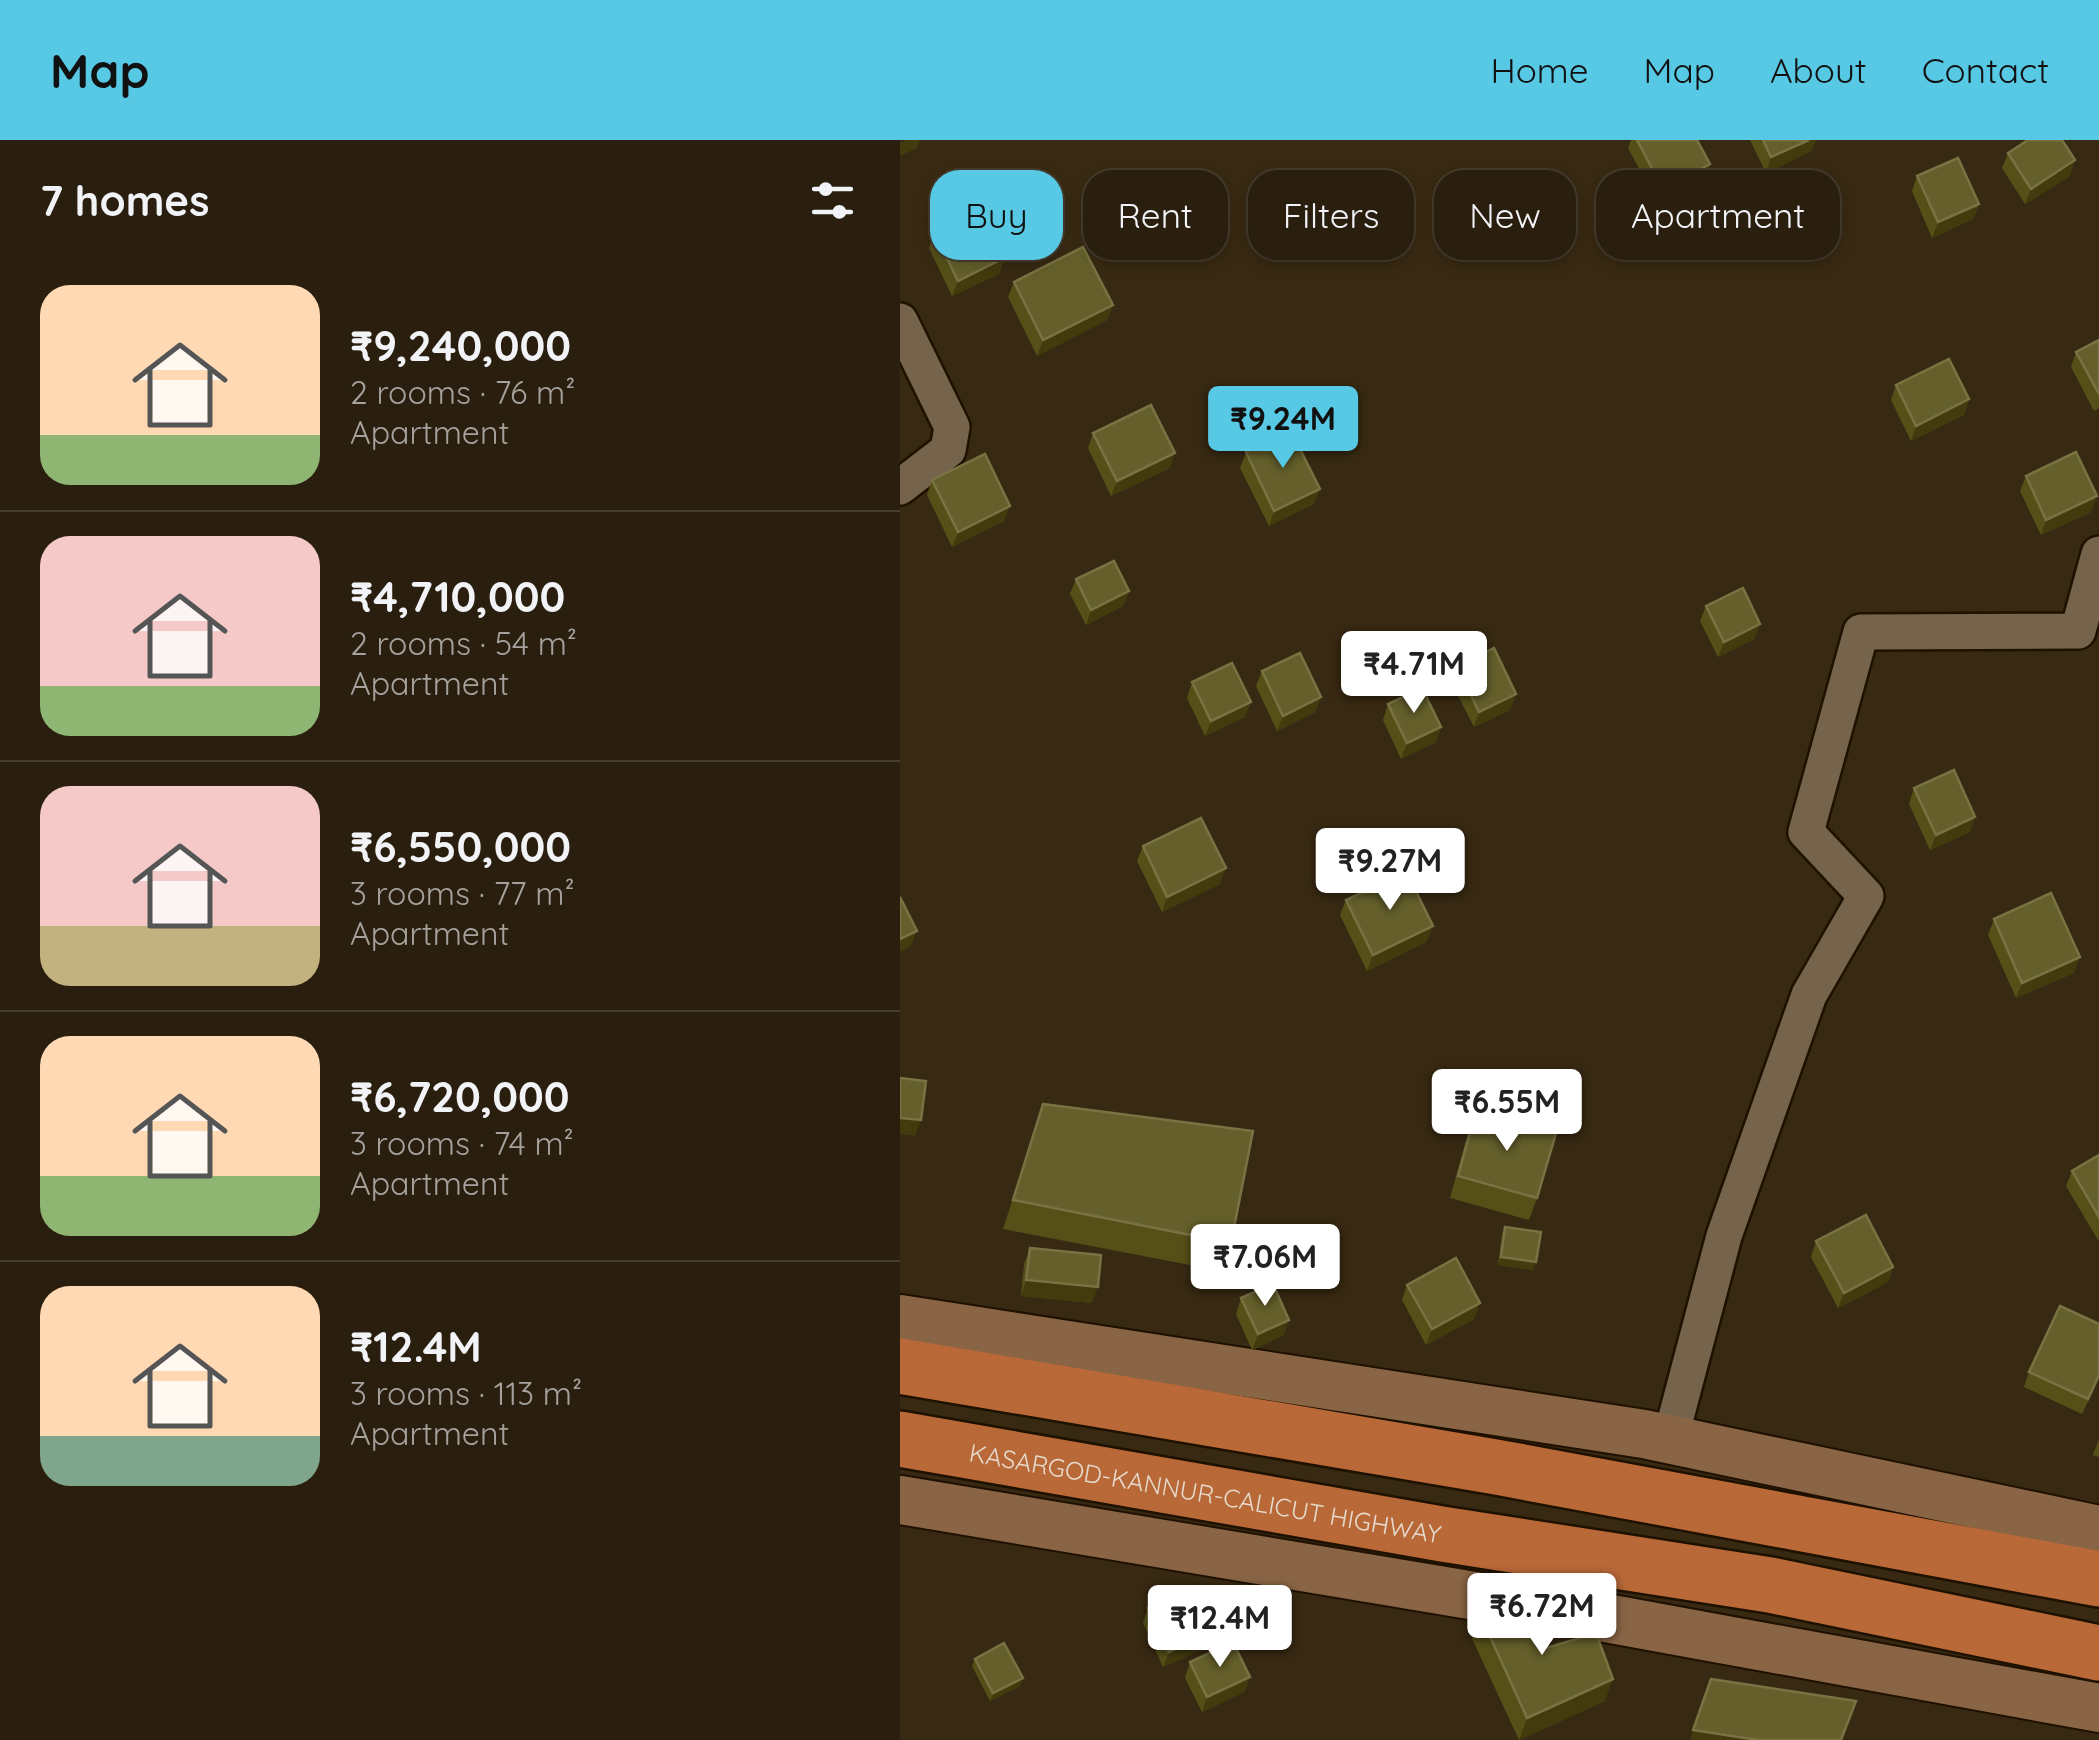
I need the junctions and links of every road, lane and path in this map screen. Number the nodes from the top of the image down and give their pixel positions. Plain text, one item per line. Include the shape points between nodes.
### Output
1 (900, 320) edge
2 (900, 487) edge
3 (2099, 554) edge
4 (900, 1320) edge
5 (900, 1366) edge
6 (900, 1439) edge
7 (1670, 1440) junction
8 (900, 1500) edge
9 (2099, 1530) edge
10 (2099, 1579) edge
11 (2099, 1653) edge
12 (2099, 1708) edge

1 - 2 street via 952,427 948,450
3 - 7 street via 2078,631 1861,632 1806,832 1866,896 1809,995 1724,1236
4 - 7 street
5 - 10 highway
6 - 11 highway, KASARGOD-KANNUR-CALICUT HIGHWAY via 1770,1585
7 - 9 street
8 - 12 street

